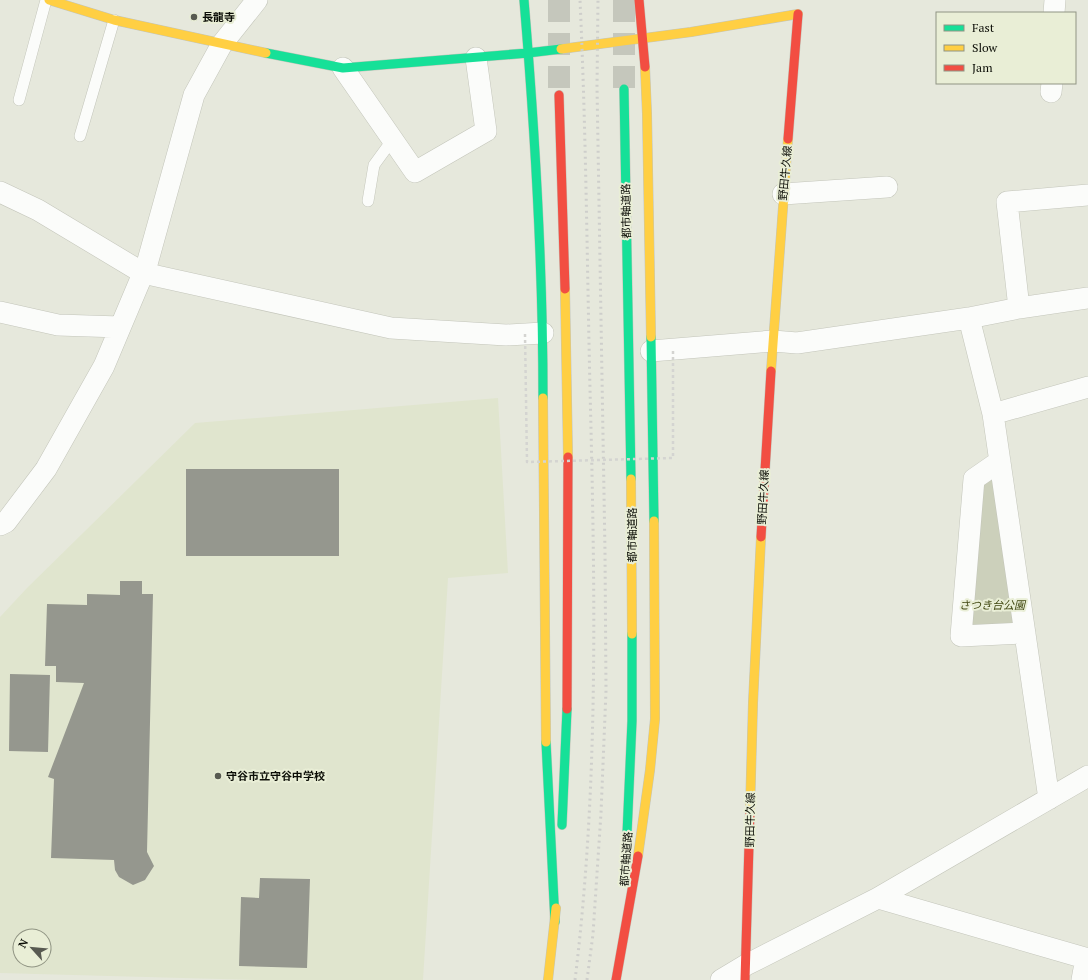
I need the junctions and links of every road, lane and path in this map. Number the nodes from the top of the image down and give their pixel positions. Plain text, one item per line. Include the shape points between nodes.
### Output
1 (46, 0) edge
2 (49, 0) edge
3 (257, 0) edge
4 (524, 0) edge
5 (639, 0) edge
6 (1055, 0) edge
7 (799, 7) edge
8 (1054, 12) edge
9 (114, 20) junction
10 (643, 38) junction
11 (222, 44) junction
12 (528, 53) junction
13 (476, 58) junction
14 (343, 68) junction
15 (624, 89) tunnel mouth
16 (559, 95) tunnel mouth
17 (19, 100) dead end
18 (80, 136) dead end
19 (393, 139) junction
20 (887, 188) dead end
21 (0, 192) edge
22 (783, 194) junction
23 (1088, 195) edge
24 (368, 201) dead end
25 (143, 273) junction
26 (1088, 298) edge
27 (1019, 308) junction
28 (0, 312) edge
29 (969, 318) junction
30 (120, 328) junction
31 (534, 333) junction
32 (773, 341) junction
33 (673, 350) junction
34 (651, 351) junction
35 (1088, 387) edge
36 (993, 414) junction
37 (1000, 461) junction
38 (0, 525) edge
39 (1025, 633) junction
40 (1088, 776) edge
41 (1049, 799) junction
42 (562, 832) dead end
43 (627, 840) dead end
44 (561, 848) dead end
45 (624, 878) dead end
46 (878, 898) junction
47 (555, 922) junction
48 (1087, 958) edge
49 (746, 973) edge
50 (548, 980) edge
51 (615, 980) edge
52 (720, 980) edge
53 (1082, 980) edge

1 - 17 lane
2 - 9 main road
3 - 11 street
4 - 12 main road
5 - 10 main road
6 - 8 street
7 - 10 main road via 691,32
7 - 22 main road, 野田牛久線
9 - 11 main road
9 - 18 lane
10 - 12 main road
10 - 34 main road via 647,114
11 - 14 main road
11 - 25 street via 194,95
12 - 13 main road
12 - 31 main road via 533,104
13 - 14 main road
13 - 19 street via 486,131 415,172
14 - 19 street
15 - 43 main road, 都市軸道路 via 632,524 632,720
16 - 42 main road via 569,510 567,722
19 - 24 lane via 374,165
20 - 22 street
21 - 25 street via 38,210
22 - 32 main road, 野田牛久線
23 - 27 street via 1007,202
25 - 30 street
25 - 31 street via 391,328 506,335
26 - 27 street
27 - 29 street
28 - 30 street via 58,325
29 - 32 street via 797,343
29 - 36 street
30 - 38 street via 104,366 46,469 6,522
31 - 33 path, bridge via 527,462 672,458
31 - 47 main road via 545,732
32 - 33 street
32 - 49 main road, 野田牛久線 via 753,703
33 - 34 street
34 - 51 main road via 655,719 637,859
35 - 36 street
36 - 37 street
37 - 39 street
37 - 39 street via 974,479 961,636
39 - 41 street
40 - 41 street
41 - 46 street
44 - 47 main road
45 - 51 main road, 都市軸道路
46 - 48 street
46 - 49 street
47 - 50 main road
48 - 53 street
49 - 52 street

